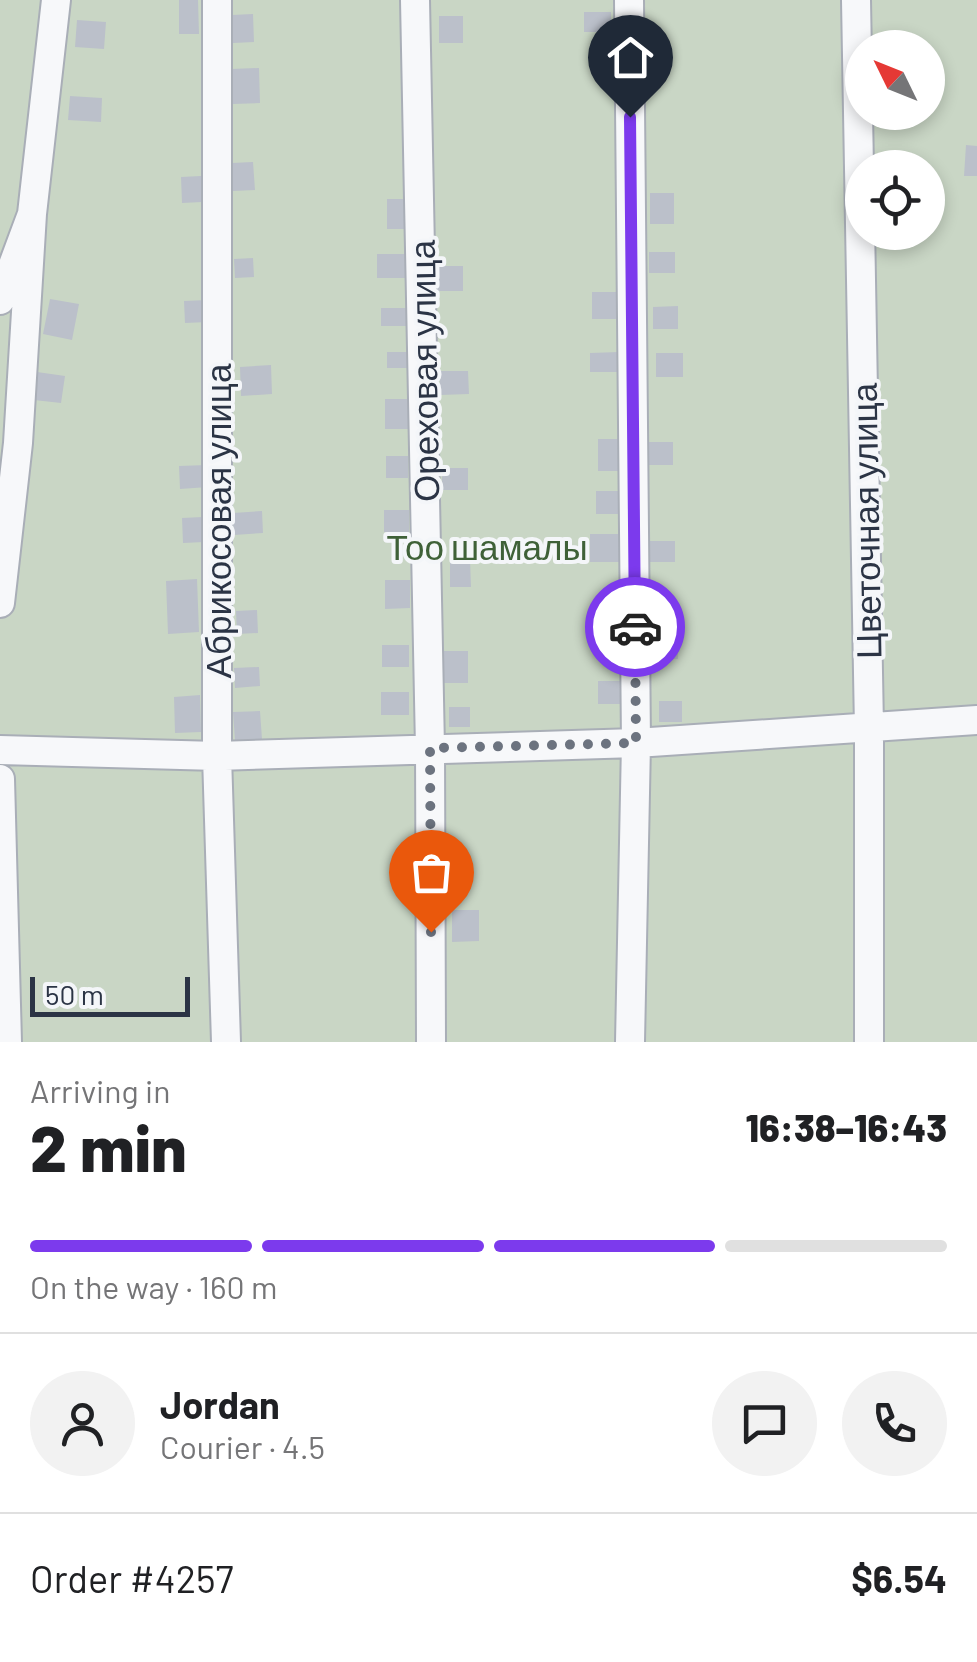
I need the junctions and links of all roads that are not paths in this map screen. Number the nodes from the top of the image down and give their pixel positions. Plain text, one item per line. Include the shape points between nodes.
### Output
1 (56, 0) edge
2 (216, 0) edge
3 (415, 0) edge
4 (629, 0) edge
5 (856, 0) edge
6 (32, 214) junction
7 (0, 300) edge
8 (0, 603) edge
9 (977, 720) edge
10 (869, 728) junction
11 (636, 743) junction
12 (430, 748) junction
13 (0, 750) edge
14 (216, 756) junction
15 (0, 779) edge
16 (7, 1042) edge
17 (226, 1042) edge
18 (431, 1042) edge
19 (630, 1042) edge
20 (869, 1042) edge

1 - 6 street
2 - 14 street, Абрикосовая улица
3 - 12 street, Ореховая улица
4 - 11 street
5 - 10 street, Цветочная улица
6 - 7 street
6 - 8 street
9 - 10 street
10 - 11 street
10 - 20 street, Цветочная улица
11 - 12 street
11 - 19 street
12 - 14 street
12 - 18 street, Ореховая улица
13 - 14 street
14 - 17 street, Абрикосовая улица
15 - 16 street

